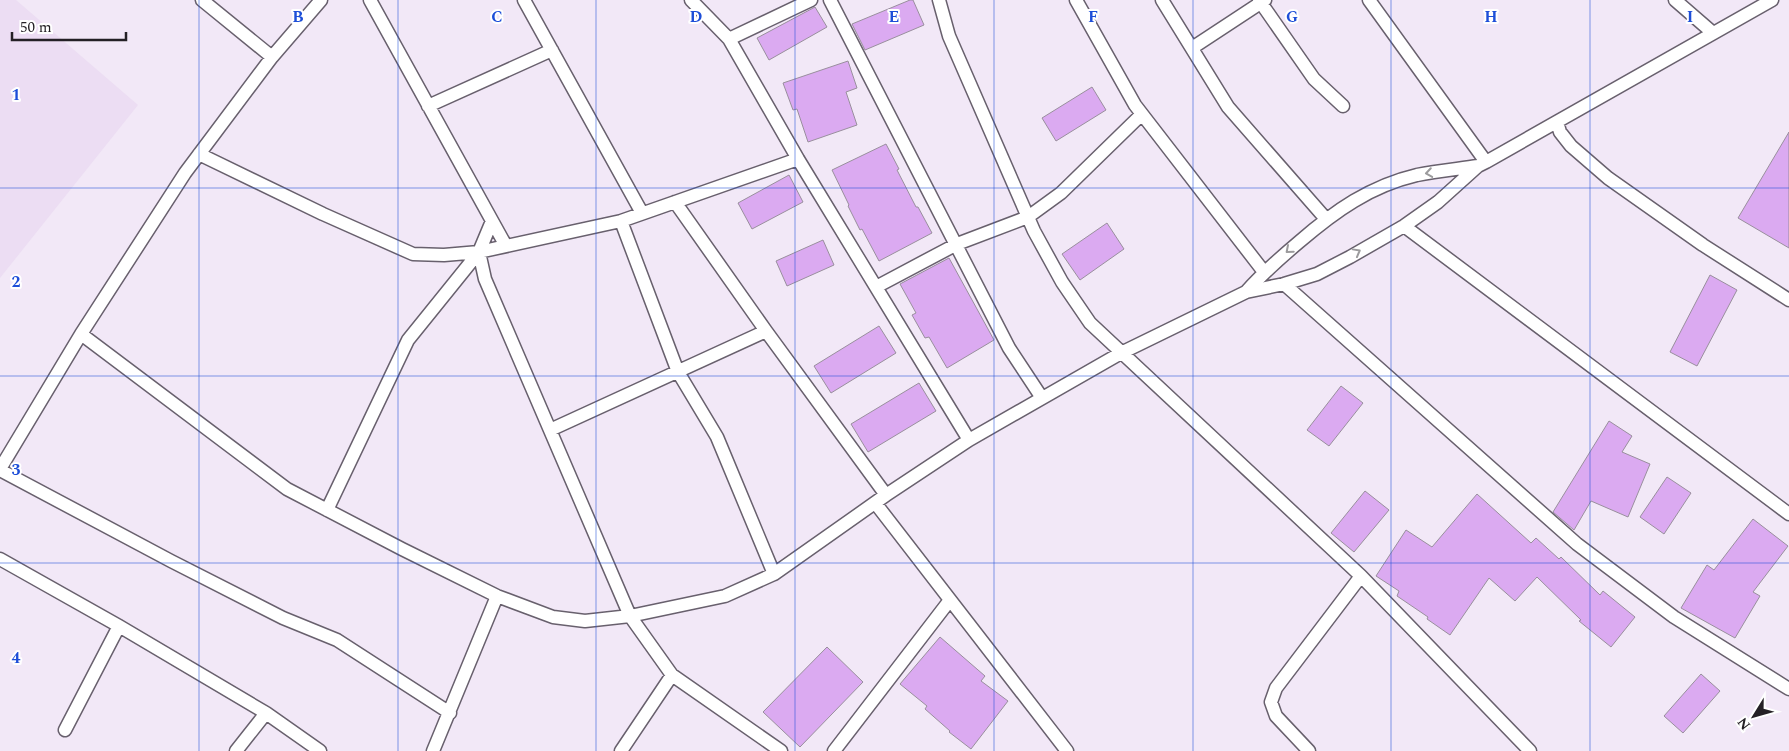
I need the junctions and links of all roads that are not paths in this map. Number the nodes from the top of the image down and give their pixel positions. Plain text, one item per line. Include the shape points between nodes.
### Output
1 (202, 0) edge
2 (321, 0) edge
3 (370, 0) edge
4 (524, 0) edge
5 (691, 0) edge
6 (812, 0) edge
7 (830, 0) edge
8 (939, 0) edge
9 (1076, 0) edge
10 (1162, 0) edge
11 (1369, 0) edge
12 (1675, 0) edge
13 (1772, 0) edge
14 (1261, 1) edge
15 (1713, 33) junction
16 (729, 39) junction
17 (1192, 48) junction
18 (552, 50) junction
19 (272, 57) junction
20 (428, 106) junction
21 (1343, 106) dead end
22 (1142, 114) junction
23 (1557, 122) junction
24 (199, 154) junction
25 (798, 159) junction
26 (1482, 164) junction
27 (675, 202) junction
28 (642, 213) junction
29 (1028, 217) junction
30 (1326, 219) junction
31 (621, 220) junction
32 (492, 221) junction
33 (1404, 226) junction
34 (957, 244) junction
35 (506, 246) junction
36 (479, 252) junction
37 (1264, 272) junction
38 (1284, 284) junction
39 (876, 287) junction
40 (1246, 292) junction
41 (1789, 300) edge
42 (766, 331) junction
43 (81, 334) junction
44 (1121, 353) junction
45 (678, 372) junction
46 (1042, 398) junction
47 (550, 430) junction
48 (969, 440) junction
49 (0, 470) edge
50 (886, 495) junction
51 (876, 504) junction
52 (327, 510) junction
53 (1789, 514) edge
54 (0, 559) edge
55 (774, 574) junction
56 (1361, 576) junction
57 (497, 596) junction
58 (950, 600) junction
59 (630, 616) junction
60 (119, 626) junction
61 (672, 675) junction
62 (1789, 689) edge
63 (266, 713) junction
64 (450, 713) junction
65 (65, 730) dead end
66 (236, 751) edge
67 (320, 751) edge
68 (434, 751) edge
69 (621, 751) edge
70 (781, 751) edge
71 (834, 751) edge
72 (1067, 751) edge
73 (1309, 751) edge
74 (1530, 751) edge

1 - 19 street
2 - 19 street
3 - 20 street
4 - 18 street
5 - 16 street
6 - 16 street
7 - 34 street
8 - 29 street via 952,45
9 - 22 street
10 - 17 street
11 - 26 street
12 - 15 street
13 - 15 street
14 - 17 street
14 - 21 street via 1314,79
15 - 23 street
16 - 25 street
17 - 30 street via 1228,107
18 - 20 street
18 - 28 street
19 - 24 street
20 - 32 street
22 - 29 street via 1061,193
22 - 37 street
23 - 26 street
23 - 41 street via 1560,132 1572,146 1608,178
24 - 36 street via 413,254
24 - 43 street
25 - 27 street
25 - 39 street
26 -> 30 street via 1416,175 1383,186 1358,197
26 - 33 street
27 - 28 street
27 - 42 street
28 - 31 street
29 - 34 street
29 - 44 street via 1062,282 1090,323
30 -> 37 street
31 - 35 street
31 - 45 street
32 - 35 street
32 - 36 street
38 -> 33 street via 1317,274
33 - 53 street
34 - 39 street
34 - 46 street via 1010,348
35 - 36 street
36 - 47 street via 485,279
36 - 52 street via 408,340
37 - 40 street
38 - 40 street
38 - 62 street via 1577,544 1674,616
39 - 48 street
40 - 44 street
42 - 45 street
42 - 50 street
43 - 49 street
43 - 52 street via 288,489
44 - 46 street
44 - 56 street
45 - 47 street
45 - 55 street via 717,437
46 - 48 street
47 - 59 street
48 - 50 street
49 - 64 street via 171,561 284,618 337,640
50 - 51 street
51 - 55 street
51 - 58 street
52 - 57 street
54 - 60 street
55 - 59 street via 724,596
56 - 73 street via 1276,688 1270,702 1276,716
56 - 74 street
57 - 59 street via 553,617 585,621
57 - 64 street
58 - 71 street
58 - 72 street
59 - 61 street
60 - 63 street
60 - 65 street
61 - 69 street
61 - 70 street
63 - 66 street
63 - 67 street
64 - 68 street

